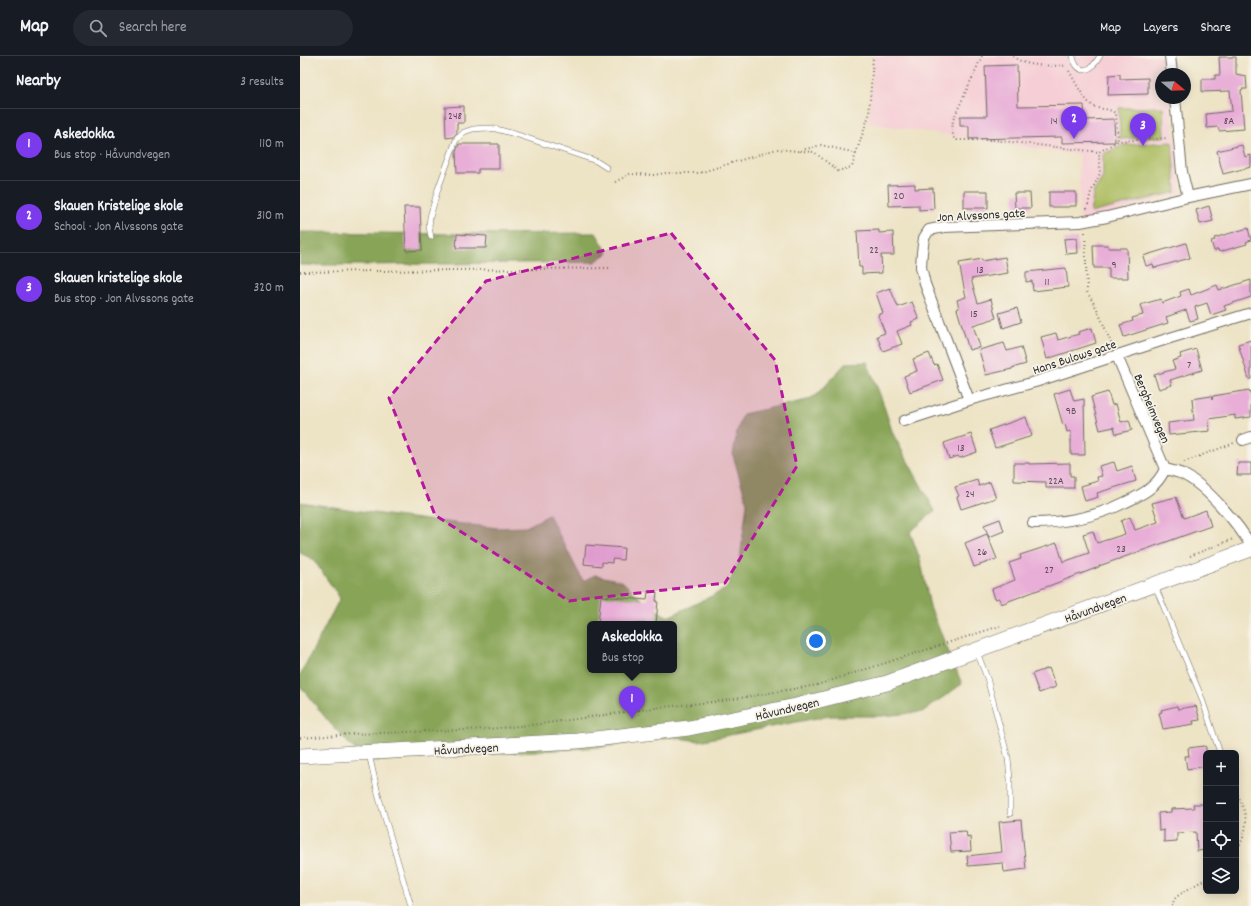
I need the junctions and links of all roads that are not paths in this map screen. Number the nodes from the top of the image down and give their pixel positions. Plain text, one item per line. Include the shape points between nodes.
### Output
1 (1074, 56) edge
2 (1100, 56) edge
3 (1170, 56) edge
4 (1171, 68) edge
5 (1176, 104) edge
6 (607, 168) dead end
7 (1251, 184) edge
8 (1188, 197) junction
9 (431, 237) dead end
10 (1251, 313) edge
11 (1117, 356) junction
12 (969, 400) junction
13 (904, 421) dead end
14 (1165, 470) junction
15 (1033, 523) dead end
16 (1251, 548) edge
17 (1154, 585) junction
18 (977, 651) junction
19 (1219, 750) edge
20 (369, 753) junction
21 (300, 756) edge
22 (1010, 814) dead end
23 (411, 906) edge

1 - 2 lane via 1074,63 1080,69 1088,69
3 - 4 street
5 - 8 street via 1182,172
6 - 9 lane via 596,161 515,134 486,128 464,132 456,140 438,189 430,217
7 - 8 street, Jon Alvssons gate
8 - 12 street, Jon Alvssons gate via 1080,222 944,227 929,230 924,238 921,267 925,284
10 - 11 street, Hans Bulows gate
11 - 12 street, Hans Bulows gate
11 - 14 street, Bergheimvegen
12 - 13 street, Hans Bulows gate
14 - 15 street via 1150,489 1109,511 1073,521
14 - 16 street via 1178,472 1196,483 1245,535
16 - 17 main road, Håvundvegen
17 - 18 main road, Håvundvegen
17 - 19 lane via 1201,696
18 - 20 main road, Håvundvegen via 887,683 844,695 689,728 578,742
18 - 22 lane via 987,678 1008,758
20 - 21 main road, Håvundvegen
20 - 23 lane via 379,798

